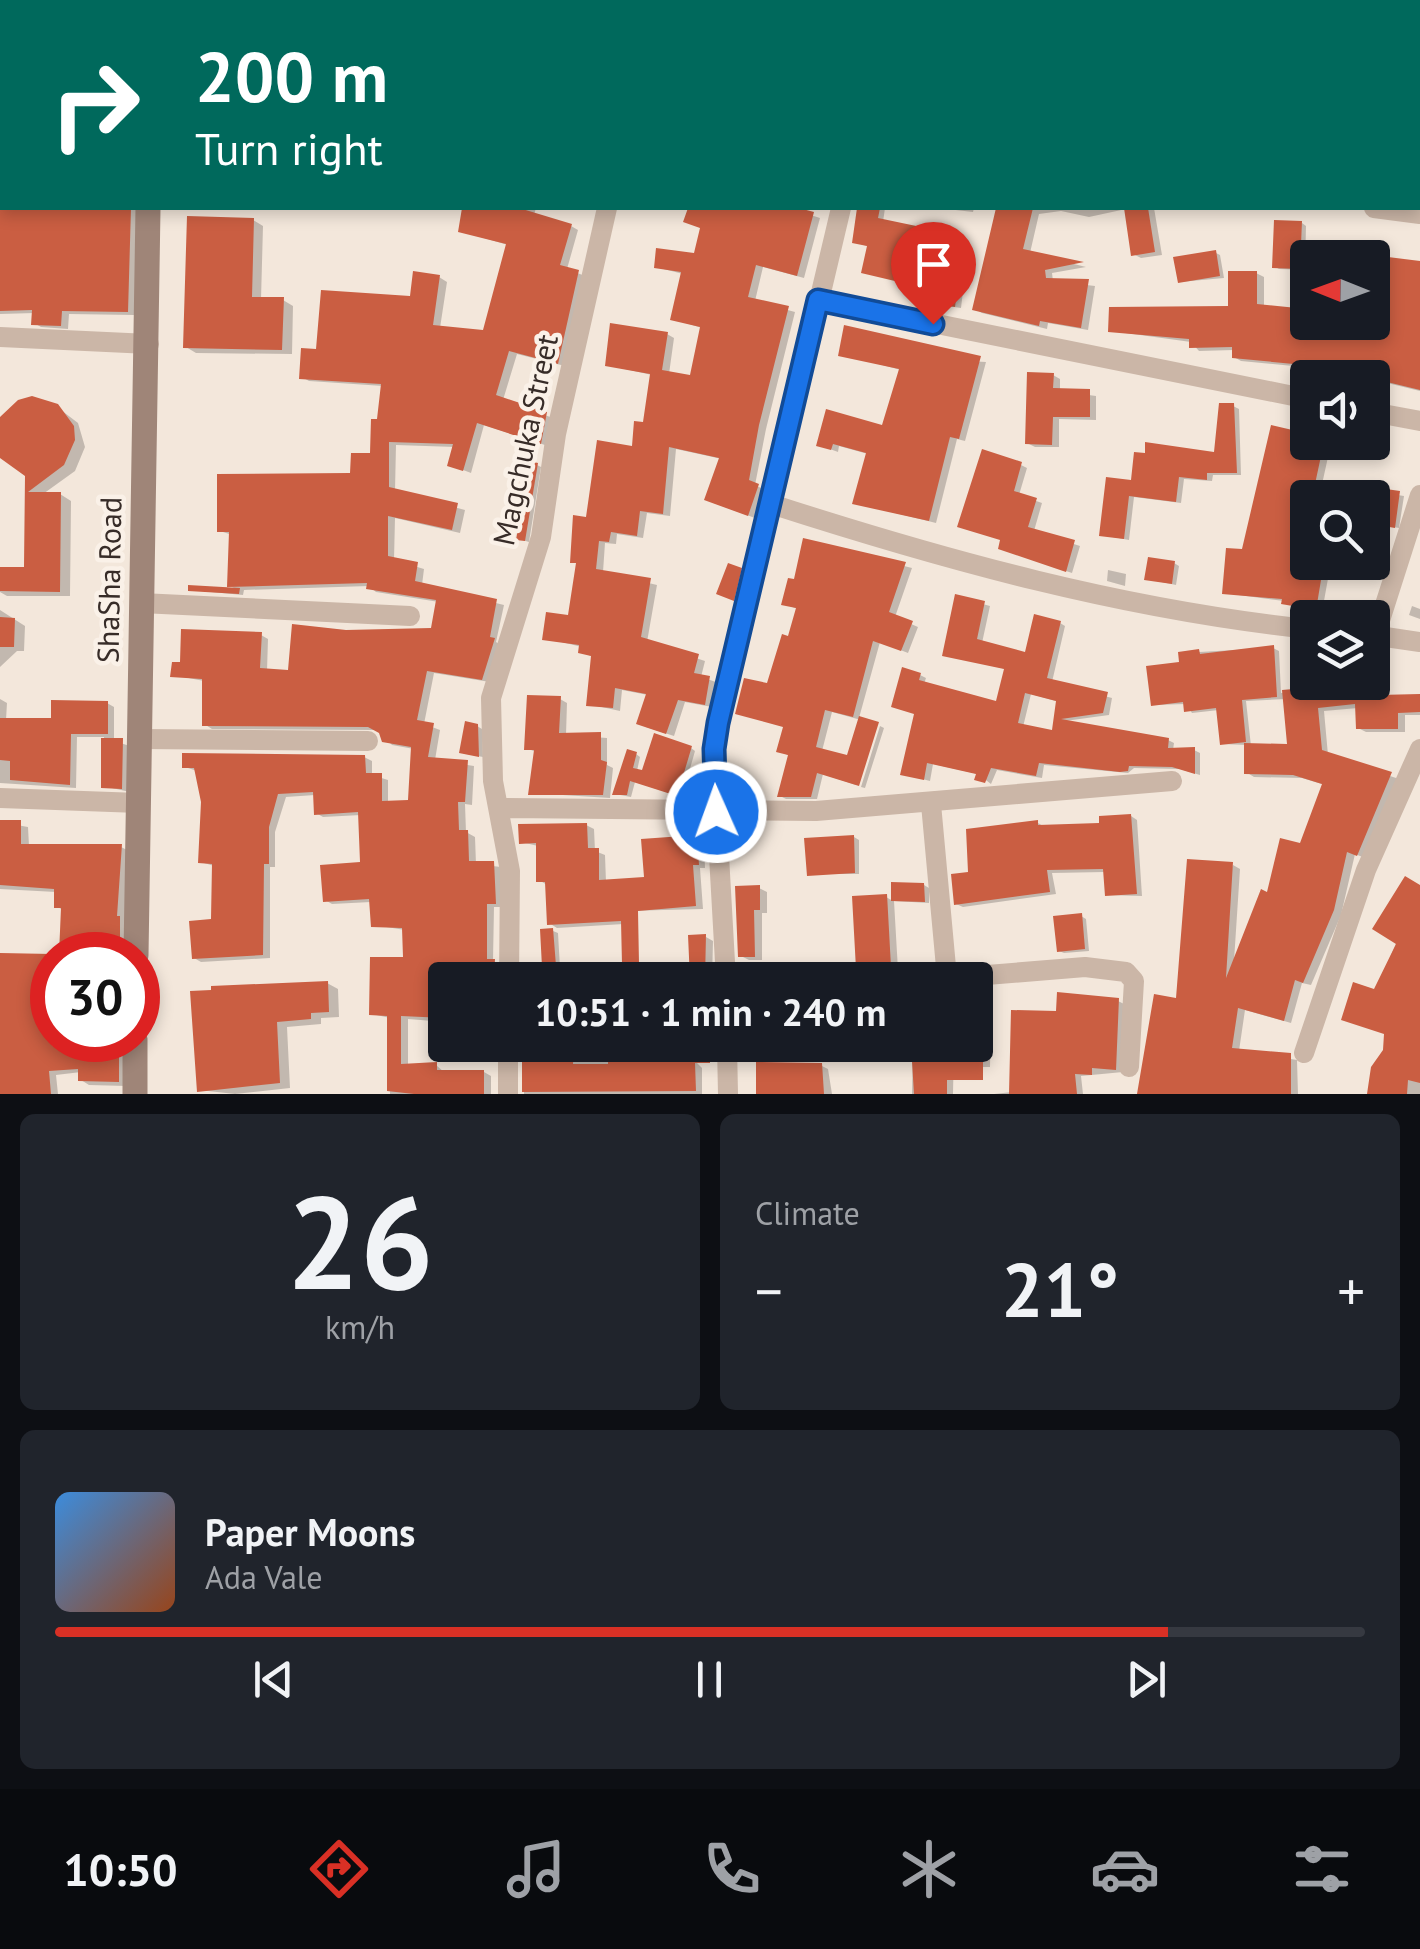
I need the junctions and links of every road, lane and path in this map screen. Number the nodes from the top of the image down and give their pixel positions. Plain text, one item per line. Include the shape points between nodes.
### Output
1 (148, 210) edge
2 (607, 210) edge
3 (840, 210) edge
4 (1389, 210) edge
5 (1420, 214) edge
6 (818, 300) junction
7 (0, 337) edge
8 (149, 344) junction
9 (1290, 395) edge
10 (1390, 415) edge
11 (1420, 421) edge
12 (1420, 496) edge
13 (772, 504) junction
14 (1386, 600) edge
15 (142, 603) junction
16 (410, 616) dead end
17 (1290, 626) edge
18 (1390, 638) edge
19 (1420, 642) edge
20 (140, 739) junction
21 (368, 741) dead end
22 (1420, 748) edge
23 (1172, 781) dead end
24 (0, 798) edge
25 (139, 803) junction
26 (931, 804) junction
27 (498, 808) junction
28 (716, 812) junction
29 (136, 932) edge
30 (509, 962) edge
31 (725, 962) edge
32 (936, 962) edge
33 (993, 974) edge
34 (1304, 1052) dead end
35 (136, 1062) edge
36 (508, 1062) edge
37 (727, 1062) edge
38 (1129, 1068) dead end
39 (135, 1094) edge
40 (508, 1094) edge
41 (728, 1094) edge

1 - 8 street, ShaSha Road
2 - 27 street, Magchuka Street via 556,434 541,537 491,698
3 - 6 street
4 - 5 street
6 - 9 street
6 - 13 street
7 - 8 street
8 - 15 street, ShaSha Road
10 - 11 street
12 - 14 street
13 - 17 street via 1057,588
13 - 28 street via 718,723
15 - 16 street
15 - 20 street, ShaSha Road
18 - 19 street
20 - 21 street
20 - 25 street, ShaSha Road
22 - 34 street via 1366,870
23 - 26 street
24 - 25 street
25 - 29 street, ShaSha Road
26 - 28 street
26 - 32 street
27 - 28 street
27 - 30 street, Magchuka Street via 510,871
28 - 31 street
33 - 38 street via 1084,967 1126,972 1135,996
35 - 39 street
36 - 40 street
37 - 41 street

